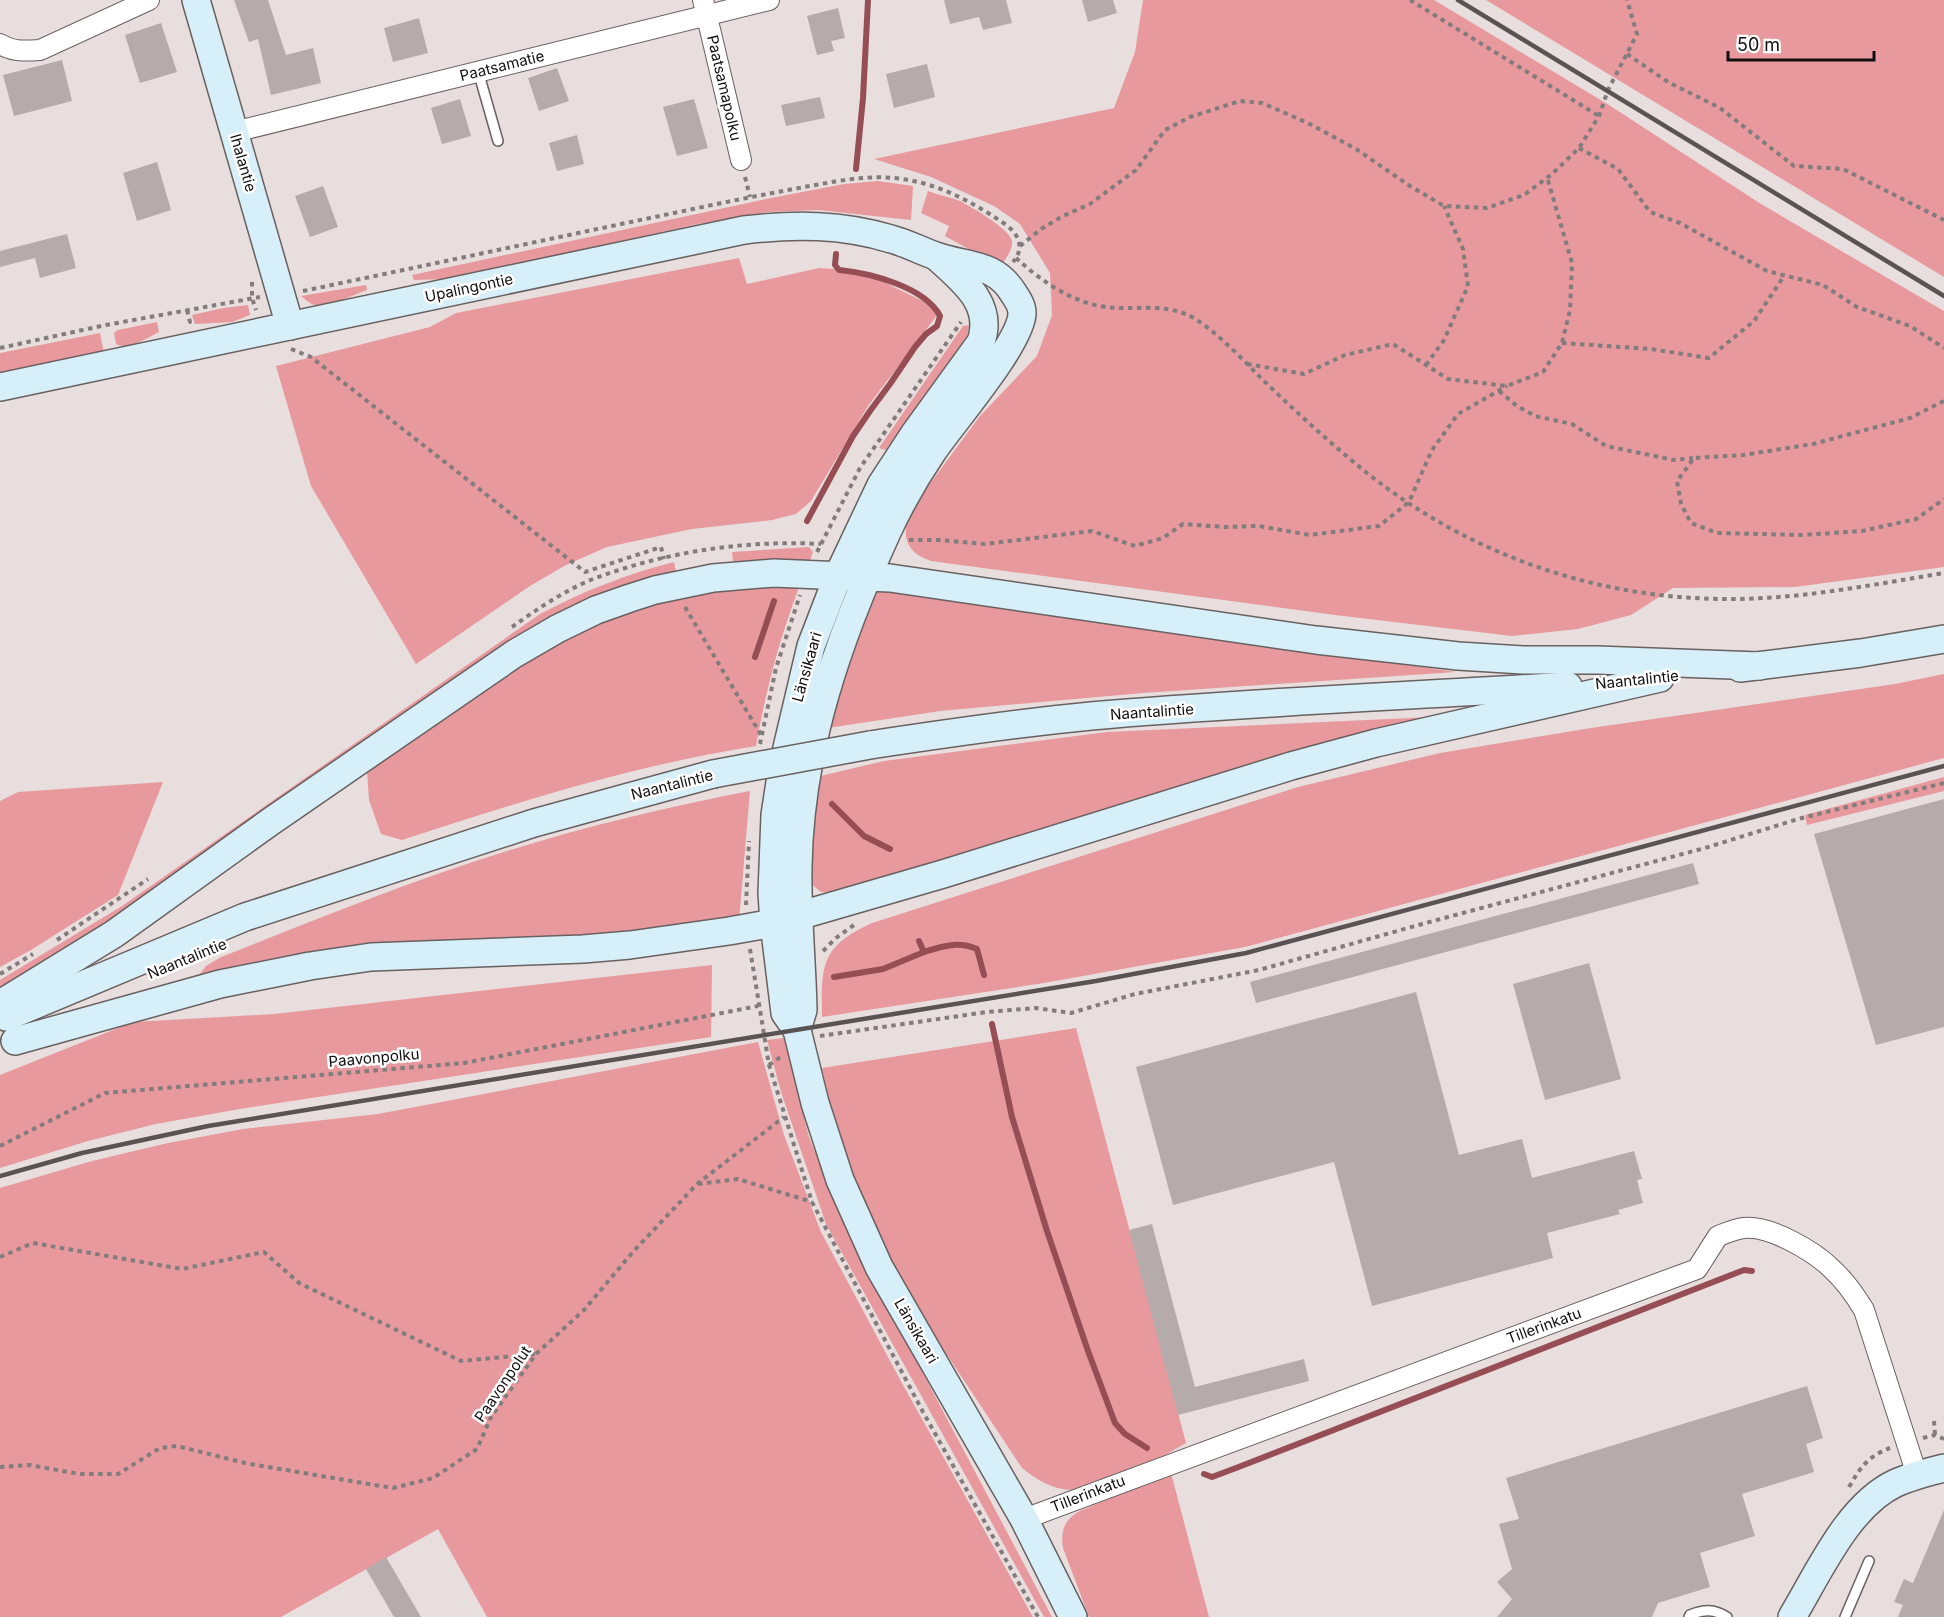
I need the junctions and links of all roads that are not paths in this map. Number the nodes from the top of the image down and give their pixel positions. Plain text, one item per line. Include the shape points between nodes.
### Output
1 (149, 0) edge
2 (196, 0) edge
3 (769, 0) edge
4 (705, 8) edge
5 (0, 44) edge
6 (478, 72) junction
7 (234, 132) junction
8 (498, 141) dead end
9 (741, 160) dead end
10 (937, 257) junction
11 (289, 337) junction
12 (981, 342) joint
13 (1011, 346) joint
14 (0, 387) edge
15 (837, 576) junction
16 (868, 577) junction
17 (1944, 639) edge
18 (1759, 666) junction
19 (1660, 678) junction
20 (800, 916) junction
21 (774, 923) junction
22 (0, 1004) edge
23 (799, 1035) junction
24 (5, 1036) edge
25 (1944, 1468) edge
26 (1917, 1475) junction
27 (1024, 1519) junction
28 (1869, 1561) dead end
29 (1073, 1617) edge
30 (1689, 1617) edge
31 (1727, 1617) edge
32 (1792, 1617) edge
33 (1845, 1617) edge

1 - 5 street via 40,50 23,51
2 - 7 main road, Ihalantie
3 - 4 street, Paatsamatie
4 - 6 street, Paatsamatie
4 - 9 street, Paatsamapolku
6 - 7 street, Paatsamatie
6 - 8 lane
7 - 11 main road, Ihalantie
10 - 11 main road, Upalingontie via 893,239 844,228 776,226 744,230
10 - 12 main road, Upalingontie via 966,284 979,303 985,323
10 - 13 main road, Upalingontie via 978,266 1007,283 1022,314
11 - 14 main road, Upalingontie
12 - 15 main road, Länsikaari via 881,485
13 - 16 main road, Länsikaari via 904,498
15 - 16 main road
15 - 21 main road, Länsikaari via 811,646 782,769 775,815
15 - 22 main road via 774,573 713,578 630,598 556,629 336,777 114,934
16 - 18 main road via 1404,651 1523,660
16 - 20 main road, Länsikaari via 837,651 807,770 798,867
17 - 18 main road, Naantalintie
18 - 19 main road, Naantalintie
19 - 20 main road via 1302,763
19 - 24 main road, Naantalintie, bridge via 1091,716 870,745 713,774 534,823 375,875 253,932
20 - 21 main road
20 - 23 main road, Länsikaari via 803,1010
21 - 23 main road, Länsikaari via 786,1013
21 - 24 main road via 583,949 371,957 198,989
23 - 27 main road, Länsikaari via 826,1140 858,1224
25 - 26 main road
26 - 27 street, Tillerinkatu via 1864,1310 1854,1293 1831,1268 1805,1249 1781,1236 1746,1228 1718,1236 1697,1269
26 - 32 main road via 1881,1492 1859,1513 1841,1535
27 - 29 main road, Länsikaari
28 - 33 lane
30 - 31 lane via 1701,1611 1717,1611

